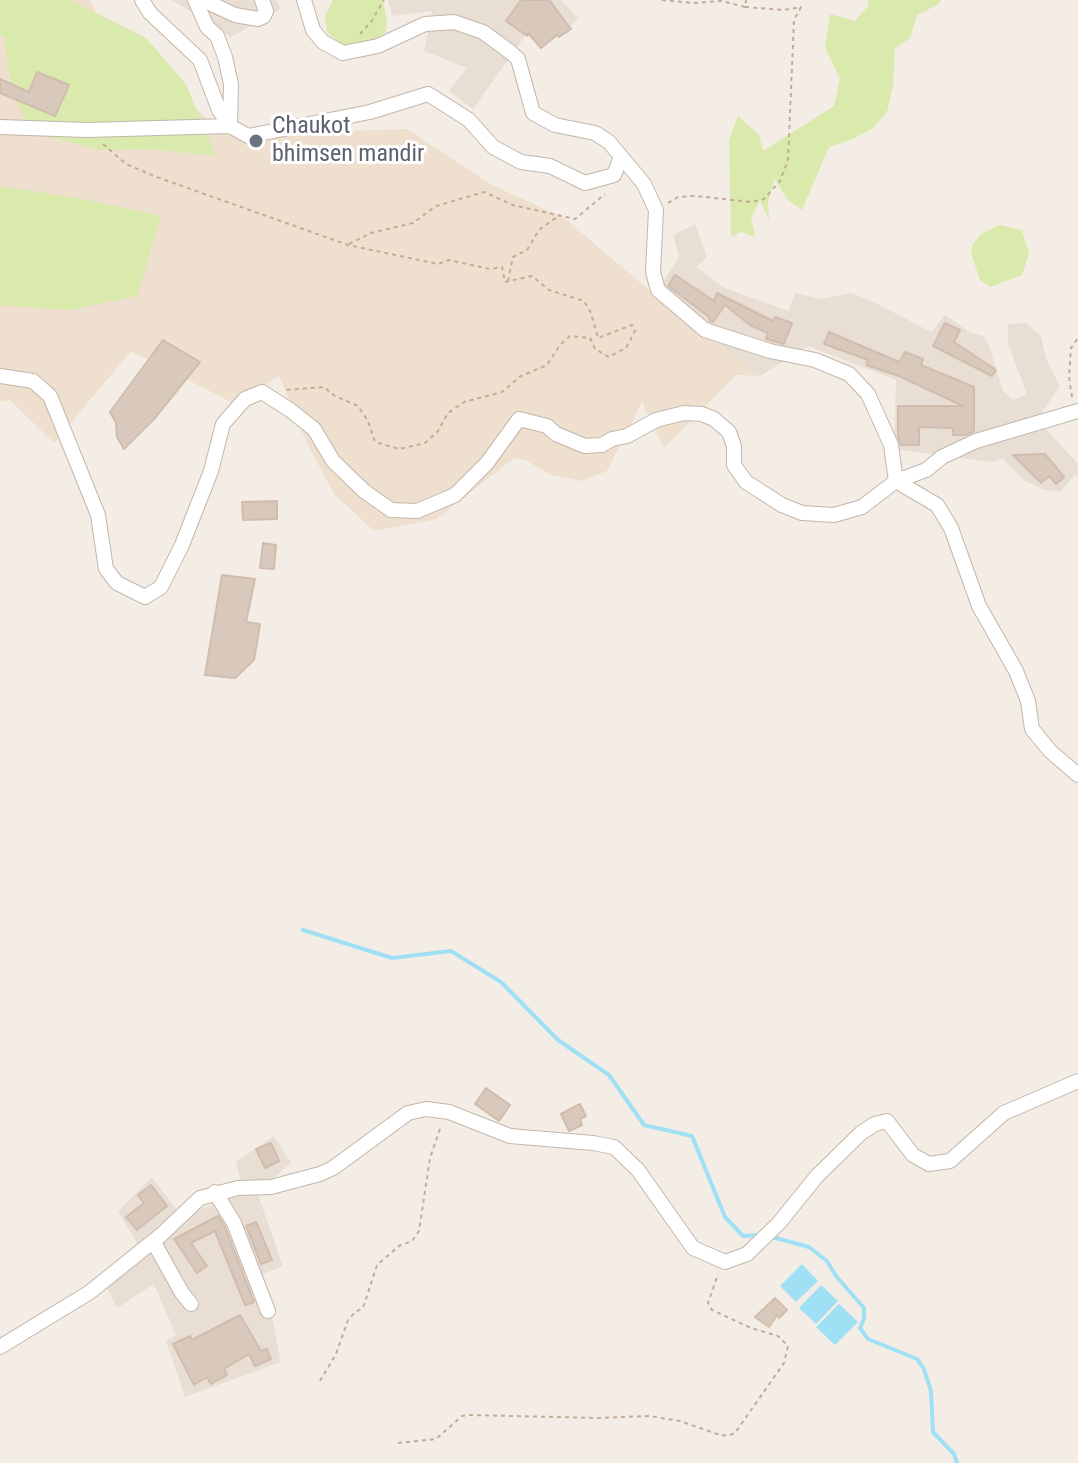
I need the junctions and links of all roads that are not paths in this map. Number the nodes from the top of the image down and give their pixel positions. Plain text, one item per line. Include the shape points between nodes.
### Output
1 (142, 0) edge
2 (195, 0) edge
3 (203, 0) edge
4 (262, 0) edge
5 (304, 0) edge
6 (230, 126) junction
7 (0, 127) edge
8 (621, 157) junction
9 (0, 376) edge
10 (1073, 412) edge
11 (896, 481) junction
12 (1078, 775) edge
13 (1078, 1081) edge
14 (215, 1192) junction
15 (153, 1241) junction
16 (191, 1304) dead end
17 (268, 1311) dead end
18 (0, 1347) edge

1 - 6 street via 200,60
2 - 6 street via 225,57 231,84
3 - 4 street via 258,19 266,11
5 - 8 street via 313,30 343,53 378,46 425,24 454,22 483,32 518,59 533,113 555,125 595,133
6 - 7 street
6 - 8 street via 248,136 370,112 428,94 469,120 493,147 585,183 614,175
8 - 11 street via 644,184 656,210 653,272 658,290 705,330 849,374 868,394 891,445
9 - 11 street via 33,381 50,396 98,515 106,569 117,583 145,597 161,587 182,545 223,424 245,399 262,392 314,429 333,461 391,510 417,511 455,495 519,419 547,426 585,446 627,436 656,420 702,414 729,432 734,465 746,482 802,513 834,515 862,507
10 - 11 street via 976,441
11 - 12 street via 937,505 951,528 979,606 1016,671 1032,729
13 - 14 street via 1004,1113 950,1161 929,1164 913,1155 887,1121 875,1124 817,1176 747,1254 725,1262 693,1248 638,1170 614,1147 510,1136 449,1112 408,1113 333,1168 298,1182
14 - 15 street via 200,1198
14 - 17 street via 234,1223
15 - 16 street
15 - 18 street via 90,1292

